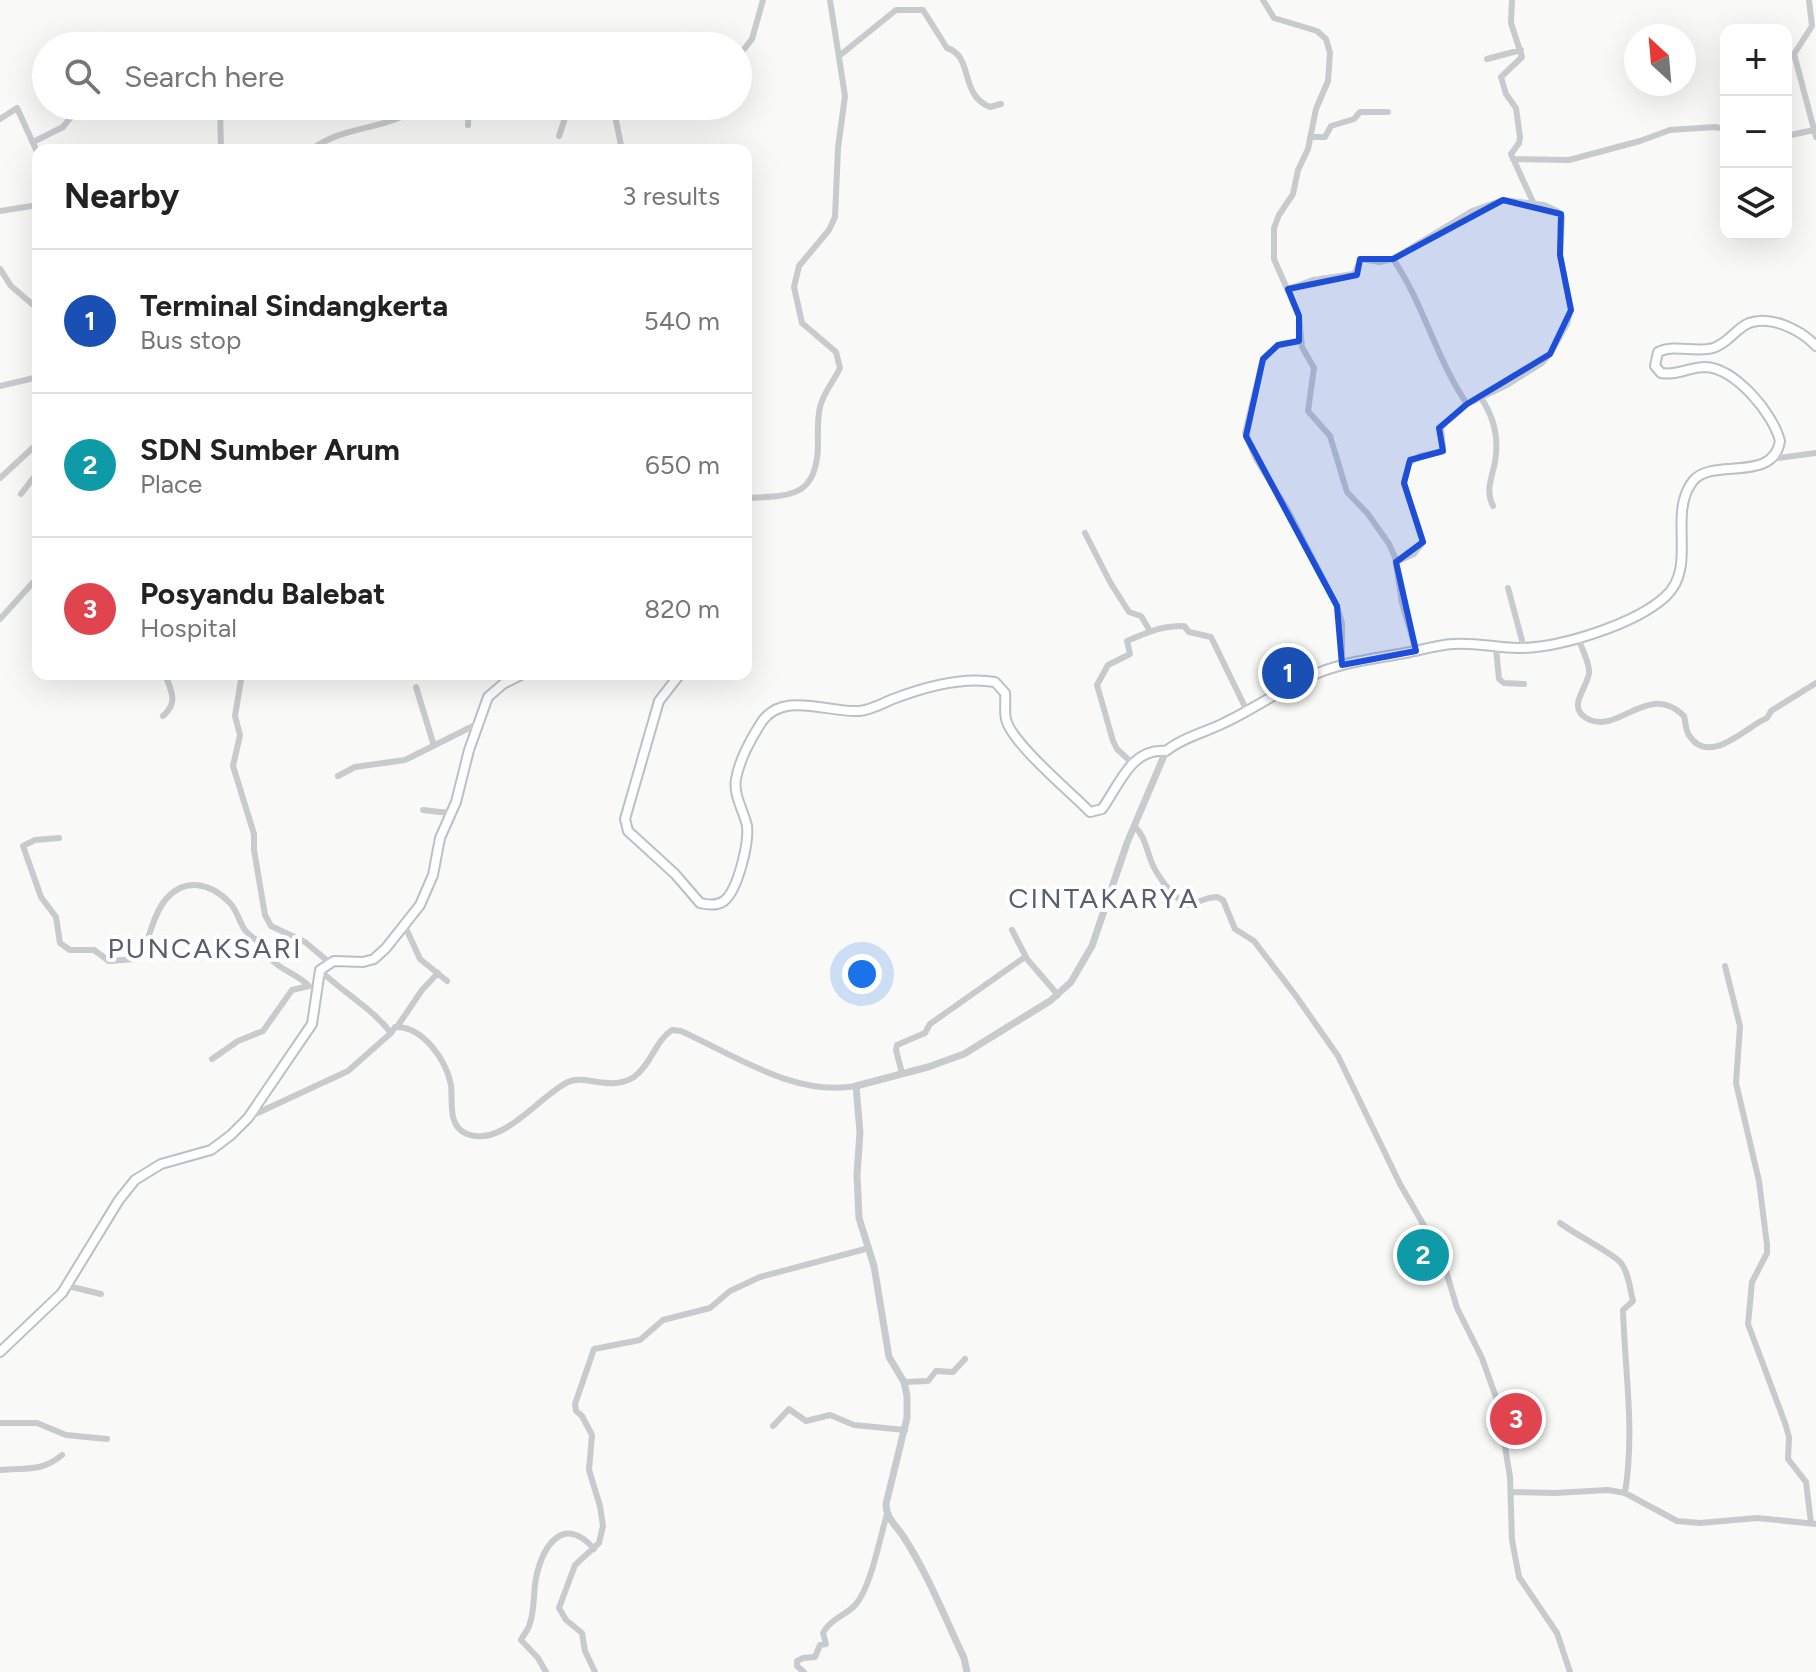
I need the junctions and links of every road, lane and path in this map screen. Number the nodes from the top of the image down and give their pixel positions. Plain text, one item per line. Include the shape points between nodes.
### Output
1 (763, 0) edge
2 (830, 0) edge
3 (1263, 0) edge
4 (1512, 0) edge
5 (1809, 0) edge
6 (752, 39) edge
7 (1521, 50) junction
8 (839, 56) junction
9 (1487, 59) dead end
10 (1001, 104) dead end
11 (1388, 112) dead end
12 (0, 119) edge
13 (68, 120) edge
14 (220, 120) edge
15 (391, 120) edge
16 (468, 120) edge
17 (564, 120) edge
18 (616, 120) edge
19 (468, 125) dead end
20 (1720, 128) edge
21 (1815, 133) edge
22 (1792, 135) edge
23 (559, 136) dead end
24 (1310, 137) junction
25 (33, 142) joint
26 (221, 144) edge
27 (321, 144) edge
28 (621, 144) edge
29 (1513, 159) junction
30 (1533, 202) junction
31 (32, 206) edge
32 (0, 211) edge
33 (1393, 259) junction
34 (0, 269) edge
35 (1288, 289) junction
36 (32, 304) edge
37 (1301, 341) junction
38 (1816, 346) edge
39 (32, 378) edge
40 (0, 386) edge
41 (1481, 398) junction
42 (1467, 404) junction
43 (32, 449) edge
44 (1816, 453) edge
45 (1770, 459) junction
46 (0, 478) edge
47 (32, 480) edge
48 (21, 494) dead end
49 (752, 498) edge
50 (1493, 506) dead end
51 (1085, 533) dead end
52 (1396, 562) junction
53 (32, 584) edge
54 (1508, 588) dead end
55 (0, 619) edge
56 (1150, 631) junction
57 (1578, 638) junction
58 (1496, 648) junction
59 (1524, 648) junction
60 (1416, 651) junction
61 (1342, 665) junction
62 (167, 680) edge
63 (241, 680) edge
64 (511, 680) edge
65 (675, 680) edge
66 (1816, 683) edge
67 (1524, 684) dead end
68 (416, 687) dead end
69 (1247, 711) junction
70 (163, 716) dead end
71 (477, 724) junction
72 (434, 746) junction
73 (1166, 751) junction
74 (1132, 763) junction
75 (338, 776) dead end
76 (423, 810) dead end
77 (449, 813) junction
78 (1134, 826) junction
79 (59, 838) dead end
80 (404, 924) junction
81 (1012, 930) dead end
82 (1025, 957) junction
83 (330, 963) junction
84 (1725, 966) dead end
85 (320, 970) junction
86 (438, 973) junction
87 (447, 981) dead end
88 (313, 986) junction
89 (1058, 995) junction
90 (397, 1027) junction
91 (391, 1033) junction
92 (212, 1059) dead end
93 (902, 1073) junction
94 (856, 1086) junction
95 (248, 1118) junction
96 (1560, 1223) dead end
97 (869, 1248) junction
98 (68, 1286) junction
99 (101, 1294) dead end
100 (0, 1352) edge
101 (965, 1359) dead end
102 (904, 1382) junction
103 (0, 1423) edge
104 (773, 1426) dead end
105 (905, 1430) junction
106 (107, 1439) dead end
107 (62, 1455) dead end
108 (0, 1470) edge
109 (1511, 1492) junction
110 (1625, 1493) junction
111 (887, 1514) junction
112 (1814, 1524) edge
113 (594, 1549) junction
114 (546, 1672) edge
115 (595, 1672) edge
116 (804, 1672) edge
117 (967, 1672) edge
118 (1570, 1672) edge

1 - 6 street
2 - 8 street
3 - 24 street via 1274,18 1317,31 1328,43 1330,74
4 - 7 street via 1511,23
5 - 21 street via 1812,26 1794,54
7 - 9 street
7 - 29 street via 1521,60 1501,77 1516,108 1520,141 1511,151
8 - 10 street via 896,10 923,10 945,46 960,55 979,101 990,107
8 - 49 street via 845,96 833,223 799,266 794,287 802,323 836,352 840,368 820,405 818,464 812,480 794,494
11 - 24 street via 1360,112 1331,126 1325,137
12 - 25 street via 16,107
13 - 25 street
14 - 26 street
15 - 27 street via 337,134
16 - 19 street
17 - 23 street
18 - 28 street
20 - 29 street via 1670,130 1569,160
21 - 22 street
24 - 35 street via 1293,194 1274,228 1274,259
29 - 30 street
30 - 33 street via 1509,199 1488,205
30 - 41 street via 1562,217 1559,249 1570,316 1542,363
31 - 32 street
33 - 35 street via 1361,259 1354,274
33 - 42 street
34 - 36 street
35 - 37 street via 1299,316
37 - 52 street via 1314,368 1308,411 1330,436 1347,492 1378,528
37 - 61 street via 1278,345 1263,359 1245,433 1337,606
38 - 45 main road via 1793,328 1755,322 1713,348 1666,349 1655,357 1661,373 1706,367 1739,382 1779,435 1778,450
39 - 40 street
41 - 42 street
41 - 50 street via 1497,434 1489,490
42 - 52 street via 1441,427 1441,452 1409,463 1404,483 1423,542 1414,554
43 - 46 street
44 - 45 street
45 - 57 main road via 1694,479 1681,515 1680,565 1673,587 1644,612
47 - 48 street
51 - 56 street via 1129,612 1141,616
52 - 60 street
53 - 55 street
54 - 59 street
56 - 69 street via 1184,626 1211,637
56 - 74 street via 1127,641 1130,654 1108,665 1097,685 1113,741
57 - 59 main road
57 - 66 street via 1589,670 1578,703 1581,713 1598,721 1663,703 1684,716 1694,741 1710,747 1735,740
58 - 59 main road
58 - 60 main road via 1455,644
58 - 67 street via 1499,679
60 - 61 main road
61 - 69 main road via 1314,674
62 - 70 street via 174,699
63 - 83 street via 235,716 240,739 233,766 254,834 265,915 271,926 305,942
64 - 71 main road via 488,697
65 - 74 main road via 659,701 625,819 628,831 705,904 726,899 739,873 747,837 736,777 761,723 781,707 862,711 937,686 995,682 1004,690 1010,730 1090,812 1102,809
68 - 72 street
69 - 73 main road
71 - 72 street
71 - 77 main road
72 - 75 street via 405,760 355,767
73 - 74 main road via 1147,753
73 - 78 street
76 - 77 street
77 - 80 main road via 428,890
78 - 89 street via 1092,946
78 - 109 street via 1157,873 1183,903 1223,900 1235,929 1254,941 1338,1056 1437,1250 1482,1358 1498,1403
79 - 88 street via 23,846 41,897 56,917 60,943 70,950 94,950 109,961 136,959 163,903 178,888 194,885 230,902 270,959
80 - 83 main road via 374,959
80 - 86 street via 420,959
81 - 82 street
82 - 89 street
82 - 93 street via 930,1024 925,1033 897,1045
83 - 85 main road
84 - 112 street via 1740,1026 1736,1083 1759,1181 1767,1245 1752,1282 1748,1324 1785,1423 1788,1459 1806,1482
85 - 88 main road
85 - 91 street
86 - 87 street
86 - 90 street
88 - 92 street via 292,990 263,1031
88 - 95 main road via 312,1024
89 - 93 street via 976,1048
90 - 91 street
90 - 94 street via 413,1030 435,1051 450,1083 452,1115 469,1135 501,1130 570,1081 630,1079 672,1030 805,1084
91 - 95 street via 348,1071
93 - 94 street
94 - 97 street via 858,1208
95 - 98 main road via 211,1150 161,1164 135,1180
96 - 110 street via 1621,1262 1633,1301 1623,1310 1630,1449
97 - 102 street via 889,1357
97 - 113 street via 760,1277 710,1308 663,1320 640,1340 594,1349 575,1404 592,1435 589,1470 603,1518 601,1540
98 - 99 street
98 - 100 main road
101 - 102 street via 953,1372 936,1371 928,1381
102 - 105 street
103 - 106 street via 37,1423 66,1435
104 - 105 street via 789,1409 806,1421 830,1415 854,1425
105 - 111 street
107 - 108 street via 40,1469
109 - 110 street
109 - 118 street via 1519,1577 1557,1633
110 - 112 street via 1677,1521 1757,1518
111 - 116 street via 865,1590 855,1606 827,1626 826,1644 815,1657 797,1661
111 - 117 street via 926,1576
113 - 114 street via 582,1537 564,1533 542,1558 531,1622 521,1640
113 - 115 street via 575,1565 559,1608 582,1633

